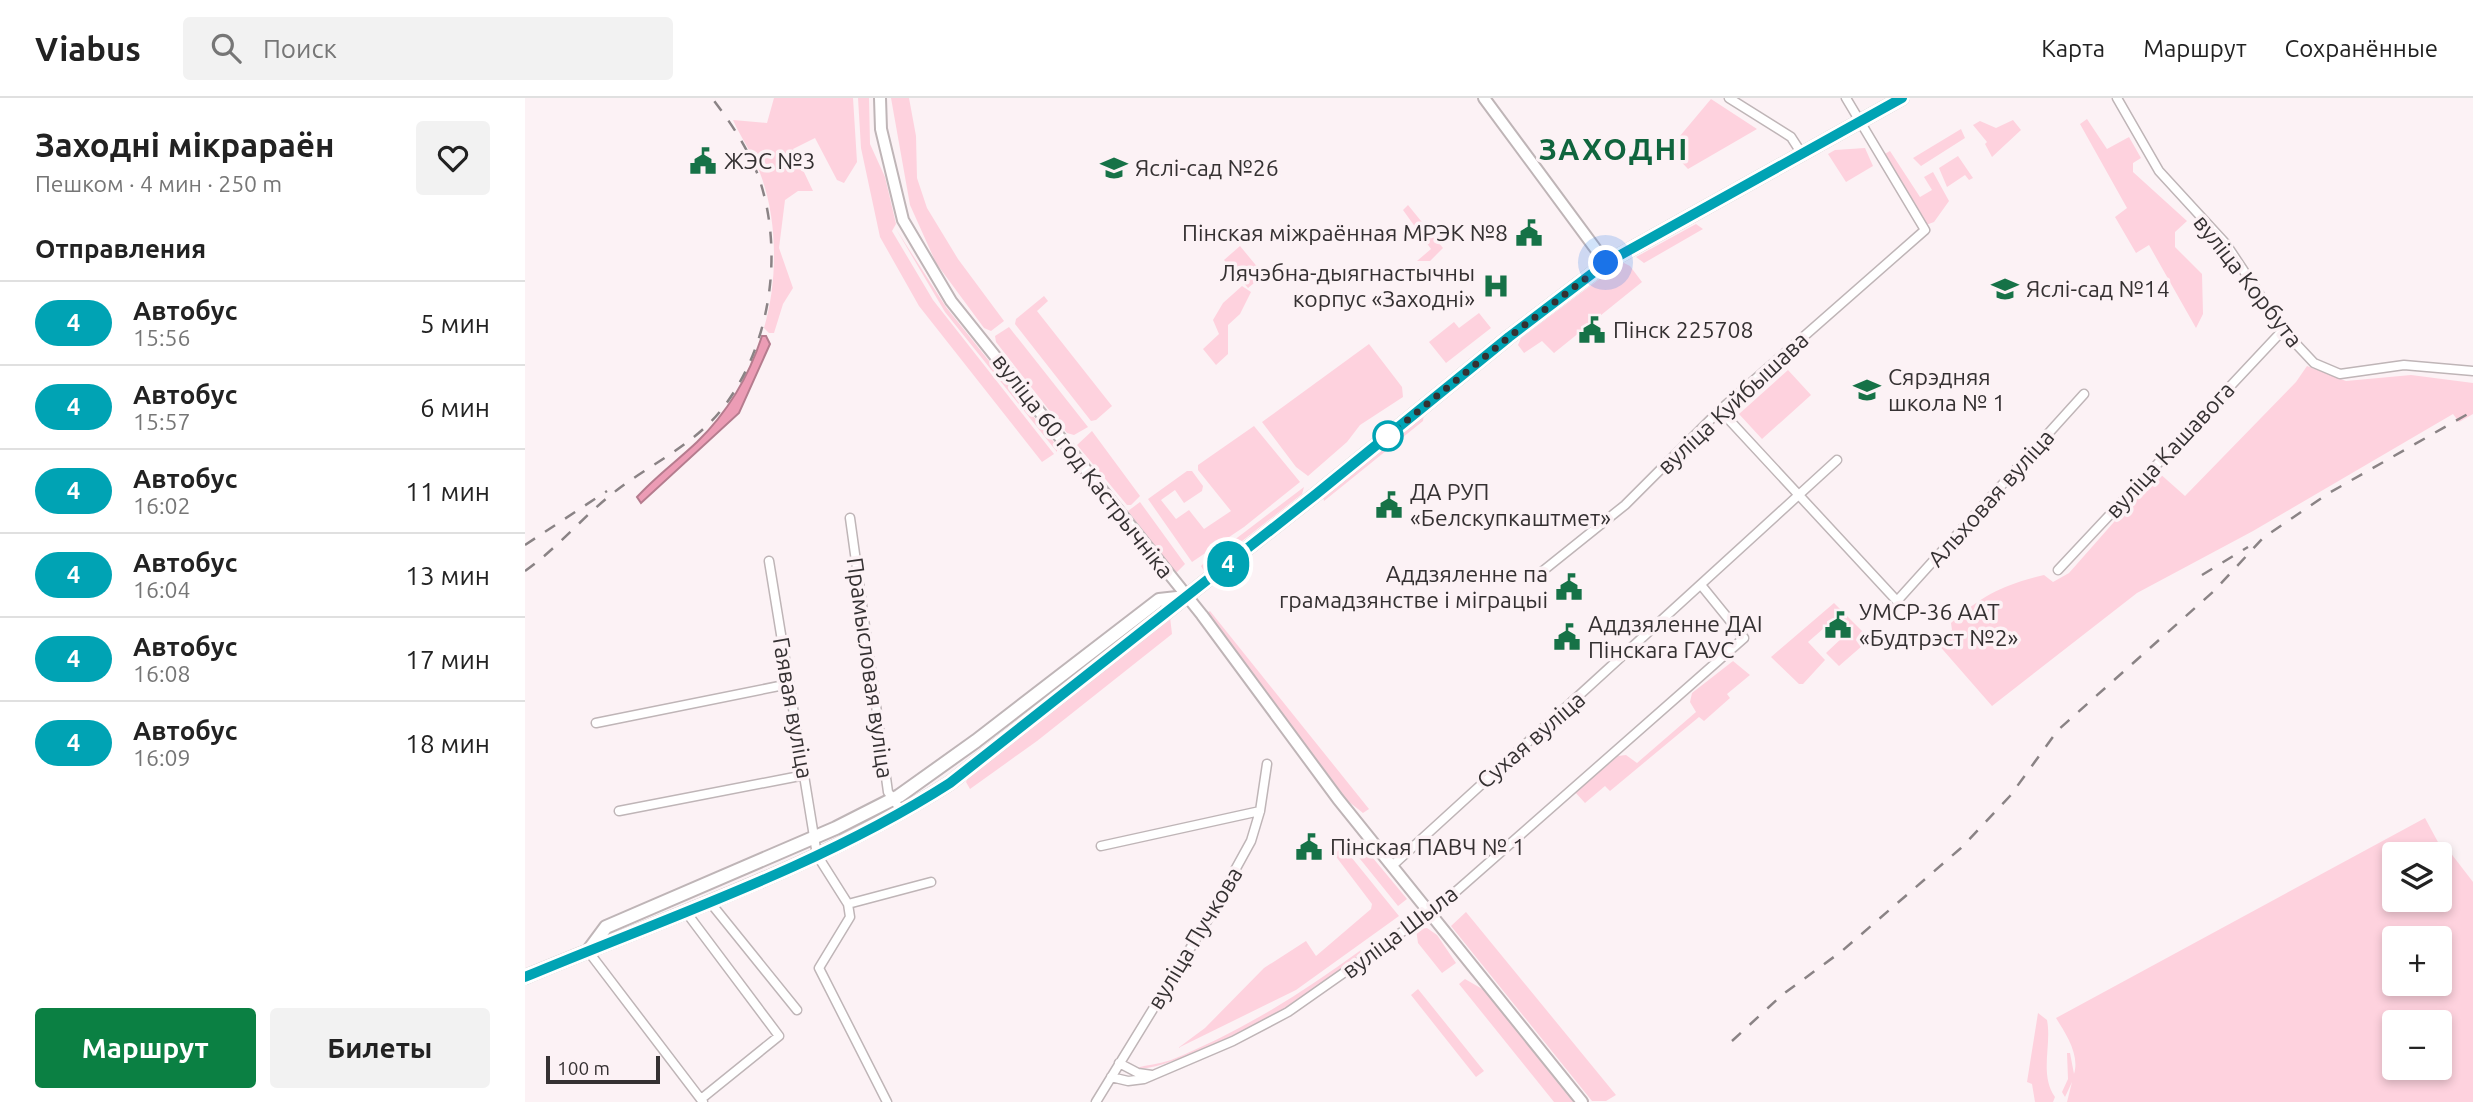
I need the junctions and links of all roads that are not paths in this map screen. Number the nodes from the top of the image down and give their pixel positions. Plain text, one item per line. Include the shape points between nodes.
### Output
1 (880, 98) edge
2 (1483, 98) edge
3 (1728, 98) edge
4 (1846, 98) edge
5 (1902, 98) edge
6 (2117, 98) edge
7 (1858, 122) junction
8 (1801, 154) junction
9 (1606, 263) junction
10 (2283, 330) junction
11 (2473, 372) edge
12 (2084, 394) dead end
13 (1720, 410) junction
14 (1837, 460) dead end
15 (1797, 495) junction
16 (850, 518) dead end
17 (769, 561) dead end
18 (2058, 570) dead end
19 (1539, 574) dead end
20 (1701, 585) junction
21 (1187, 597) junction
22 (789, 684) junction
23 (596, 723) dead end
24 (1267, 764) dead end
25 (805, 775) junction
26 (893, 799) junction
27 (619, 811) dead end
28 (1260, 811) junction
29 (903, 813) junction
30 (814, 838) junction
31 (1101, 846) dead end
32 (817, 855) junction
33 (1392, 866) junction
34 (931, 882) dead end
35 (709, 901) junction
36 (848, 904) junction
37 (1430, 911) junction
38 (686, 912) junction
39 (589, 951) junction
40 (525, 977) edge
41 (797, 1010) dead end
42 (1119, 1063) junction
43 (1155, 1074) junction
44 (1111, 1077) junction
45 (702, 1101) edge
46 (887, 1102) edge
47 (1096, 1102) edge
48 (1582, 1102) edge

1 - 21 street, вуліца 60 год Кастрычніка via 881,129 903,220 930,269
2 - 9 street
3 - 8 street via 1791,137
4 - 7 street
5 - 7 main road
6 - 10 street, вуліца Корбута via 2159,171 2226,244
7 - 8 main road
7 - 13 street, вуліца Куйбышава via 1925,230
8 - 9 main road
9 - 21 main road
10 - 11 street, вуліца Корбута via 2314,363 2340,374 2404,365
10 - 18 street, вуліца Кашавога
12 - 15 street, Альховая вуліца via 1898,601
13 - 15 street
13 - 19 street, вуліца Куйбышава via 1625,505
14 - 15 street, Сухая вуліца
15 - 20 street, Сухая вуліца
16 - 26 street, Прамысловая вуліца via 888,792
17 - 22 street, Гаявая вуліца
20 - 33 street, Сухая вуліца
20 - 37 street, вуліца Шыла via 1744,638
21 - 26 main road via 1160,600
21 - 29 main road via 991,753
21 - 33 street, вуліца 60 год Кастрычніка
22 - 23 street
22 - 25 street, Гаявая вуліца
24 - 28 street, вуліца Пучкова
25 - 27 street
25 - 30 street, Гаявая вуліца
26 - 29 street, Прамысловая вуліца
26 - 30 main road
28 - 31 street
28 - 42 street, вуліца Пучкова via 1231,879
29 - 32 main road
30 - 32 street, Гаявая вуліца
30 - 39 main road via 606,927
32 - 35 main road
32 - 36 street
33 - 37 street, вуліца 60 год Кастрычніка
34 - 36 street
35 - 38 main road
35 - 41 street
36 - 46 street via 850,917 819,968
37 - 43 street, вуліца Шыла via 1288,1012
37 - 48 street, вуліца 60 год Кастрычніка
38 - 39 main road
38 - 45 street via 779,1036
39 - 40 main road
39 - 45 street
42 - 43 street via 1138,1073
42 - 44 street, вуліца Пучкова
43 - 44 street, вуліца Шыла via 1128,1081
44 - 47 street, вуліца Пучкова

